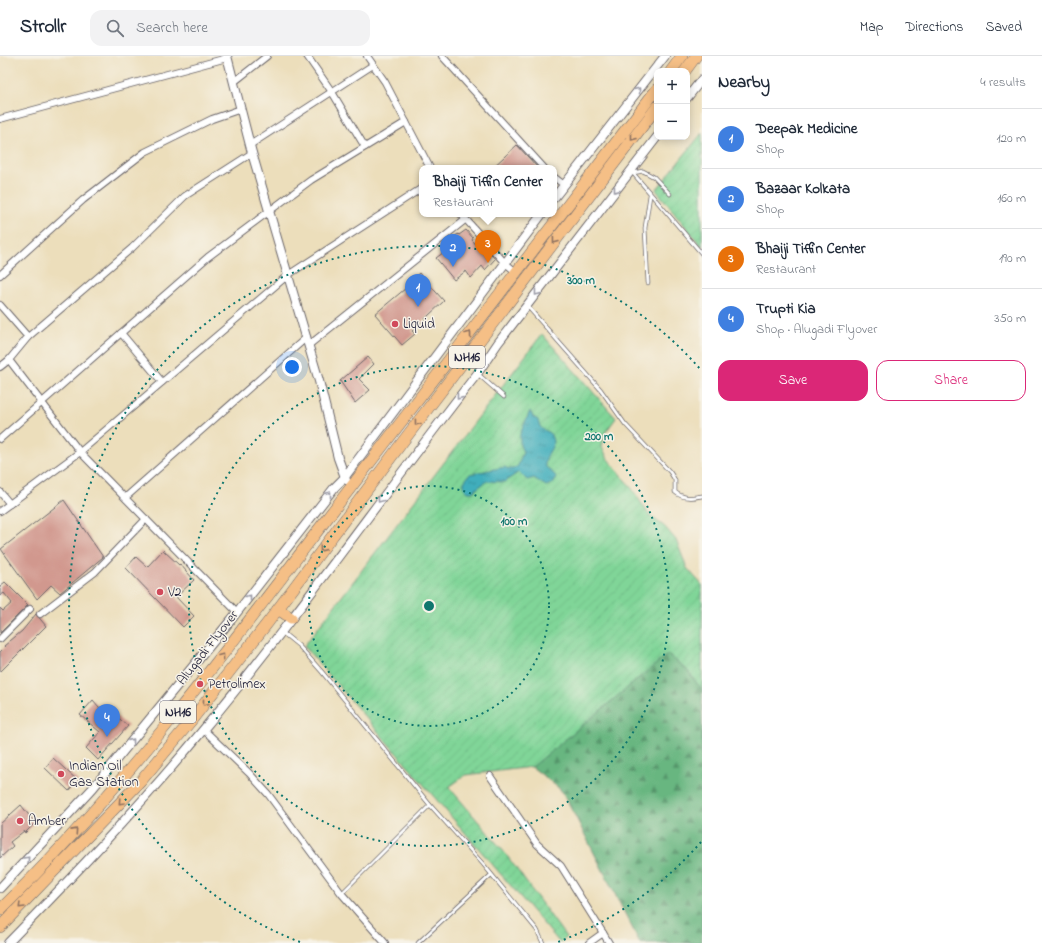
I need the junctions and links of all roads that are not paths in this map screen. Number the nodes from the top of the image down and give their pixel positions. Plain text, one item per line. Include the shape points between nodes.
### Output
1 (267, 56) edge
2 (307, 56) edge
3 (367, 56) edge
4 (442, 56) edge
5 (665, 56) edge
6 (682, 56) edge
7 (696, 56) edge
8 (227, 57) edge
9 (373, 65) junction
10 (673, 68) edge
11 (687, 68) edge
12 (702, 79) edge
13 (234, 82) junction
14 (332, 92) junction
15 (654, 93) edge
16 (690, 94) edge
17 (241, 109) junction
18 (654, 111) edge
19 (0, 119) edge
20 (406, 122) junction
21 (655, 140) edge
22 (365, 147) junction
23 (251, 149) junction
24 (428, 165) edge
25 (541, 165) edge
26 (632, 172) junction
27 (557, 179) edge
28 (564, 185) junction
29 (419, 190) edge
30 (557, 194) edge
31 (670, 194) dead end
32 (650, 195) junction
33 (269, 211) junction
34 (463, 217) edge
35 (540, 217) edge
36 (465, 220) junction
37 (702, 254) edge
38 (504, 262) junction
39 (516, 272) junction
40 (0, 274) edge
41 (288, 275) junction
42 (648, 283) dead end
43 (0, 305) edge
44 (527, 306) junction
45 (121, 333) junction
46 (28, 337) junction
47 (308, 341) junction
48 (9, 360) junction
49 (0, 367) edge
50 (477, 374) junction
51 (162, 382) junction
52 (504, 397) dead end
53 (41, 401) junction
54 (0, 438) edge
55 (80, 452) junction
56 (344, 478) junction
57 (351, 487) junction
58 (0, 492) edge
59 (702, 496) edge
60 (126, 497) junction
61 (10, 504) junction
62 (0, 512) edge
63 (146, 519) junction
64 (30, 609) dead end
65 (278, 609) junction
66 (237, 612) junction
67 (40, 614) dead end
68 (291, 618) junction
69 (280, 631) junction
70 (0, 639) edge
71 (204, 730) junction
72 (490, 776) dead end
73 (430, 805) junction
74 (491, 875) junction
75 (0, 888) edge
76 (342, 893) junction
77 (0, 910) edge
78 (0, 928) edge
79 (603, 933) junction
80 (8, 943) edge
81 (385, 943) edge
82 (418, 943) edge
83 (543, 943) edge
84 (589, 943) edge
85 (609, 943) edge

1 - 13 street
2 - 14 street
3 - 9 street
4 - 25 street
28 -> 5 street
6 - 10 highway
7 - 11 highway
8 - 13 street
8 - 19 street
9 - 14 street
9 - 20 street
12 - 16 street
13 - 17 street
14 - 22 street
14 - 23 street
15 - 39 highway, NH16
17 - 23 street
17 - 40 street via 212,119 145,152 83,200
18 -> 65 highway, NH16
20 - 22 street
20 - 24 street
21 - 26 street
22 - 33 street via 311,180
23 - 33 street
23 - 46 street via 186,196 132,248
26 - 31 lane via 643,171 654,177
26 - 32 lane
26 -> 44 street
27 - 28 street
28 - 30 street
29 - 41 street
32 - 37 lane
32 - 42 lane via 645,228
33 - 41 street
33 - 45 street via 208,257
34 - 36 street
35 - 38 street
36 - 38 street
36 - 47 street
38 - 39 street
38 - 56 street
57 -> 39 highway, NH16
41 - 47 street
41 - 51 street
43 - 46 street
44 - 50 street
44 - 59 lane via 600,390 625,424 670,472 675,480 675,492 692,498
45 - 51 street
45 - 53 street
46 - 48 street
47 - 56 street
47 - 60 street
48 - 49 street
48 - 53 street
50 - 52 lane
50 -> 68 street
51 - 55 street
53 - 54 street
53 - 55 street
55 - 60 street
55 - 61 street
56 - 57 street
66 -> 56 street
77 -> 57 highway, Alugadi Flyover / NH16 via 134,765 213,668
58 - 61 street
60 - 63 street
61 - 62 street
63 - 66 street
63 - 67 street via 95,572
64 - 70 street
65 - 68 highway
65 -> 78 highway, NH16 via 141,781
75 -> 66 street via 93,788
68 - 69 street
69 - 71 street
69 - 73 lane via 322,672
71 - 76 street via 268,794
71 - 80 street via 98,851
72 - 79 street via 537,844 561,866
73 - 74 lane
73 - 76 lane
74 - 82 lane
74 - 83 lane via 537,930
76 - 81 street
79 - 84 street
79 - 85 street

